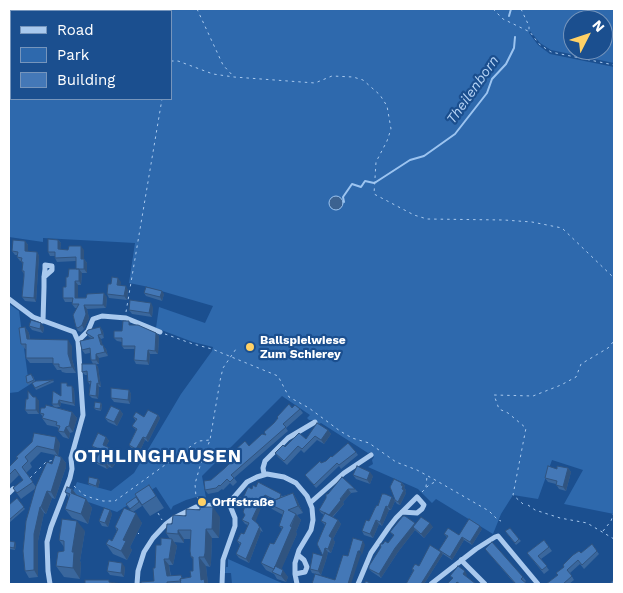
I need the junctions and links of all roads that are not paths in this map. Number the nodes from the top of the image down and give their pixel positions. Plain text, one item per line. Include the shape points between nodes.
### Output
1 (44, 277) dead end
2 (9, 299) edge
3 (43, 321) junction
4 (160, 332) road end
5 (78, 341) junction
6 (305, 420) dead end
7 (315, 422) edge
8 (308, 426) junction
9 (371, 455) dead end
10 (264, 474) junction
11 (229, 503) junction
12 (310, 503) junction
13 (402, 512) dead end
14 (298, 555) junction
15 (461, 560) junction
16 (295, 574) junction
17 (50, 584) edge
18 (137, 584) edge
19 (222, 584) edge
20 (297, 584) edge
21 (358, 584) edge
22 (432, 584) edge
23 (485, 584) edge
24 (538, 584) edge

1 - 3 street
2 - 3 street
3 - 5 street via 74,332
4 - 5 street via 126,318 96,317
5 - 17 street via 83,414 71,458 68,484 47,542
6 - 8 street
7 - 8 street
8 - 10 street via 288,438 270,456 262,468
9 - 12 street via 344,473
10 - 11 street via 243,486
10 - 12 street via 284,476 296,483
11 - 18 street via 196,507 166,524 144,552
11 - 19 street via 235,526 223,560
12 - 14 street via 312,527
13 - 21 street via 371,553
14 - 16 street
14 - 16 street via 307,567 304,572
15 - 22 street
15 - 23 street
15 - 24 street via 498,536
16 - 20 street

